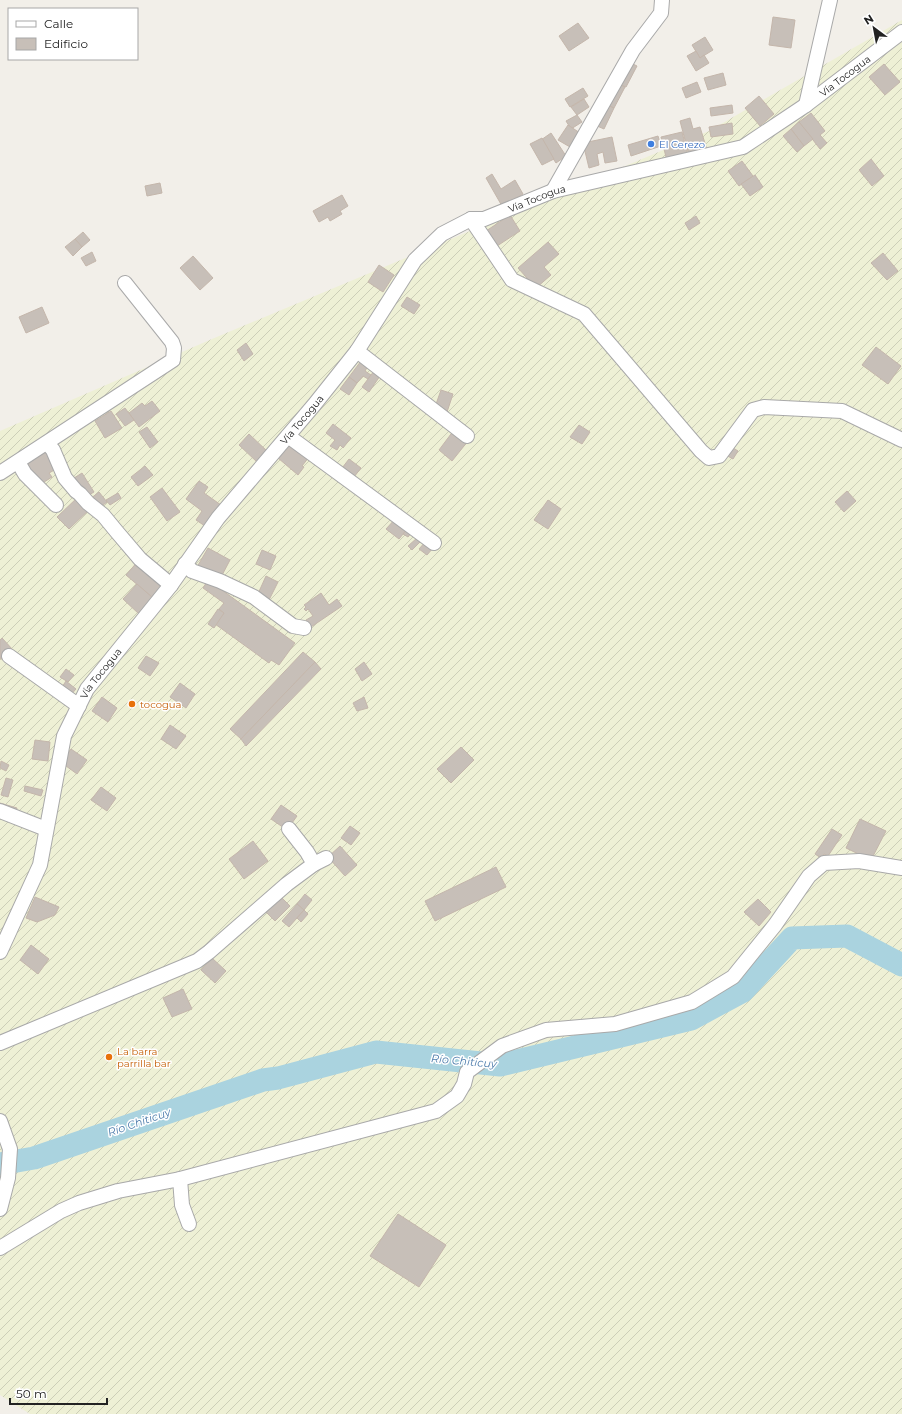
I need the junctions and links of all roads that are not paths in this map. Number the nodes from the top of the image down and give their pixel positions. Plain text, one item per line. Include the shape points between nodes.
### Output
1 (662, 0) edge
2 (830, 0) edge
3 (902, 32) edge
4 (806, 105) junction
5 (553, 191) junction
6 (471, 219) junction
7 (125, 283) dead end
8 (357, 351) junction
9 (288, 436) junction
10 (467, 436) dead end
11 (902, 440) edge
12 (47, 442) junction
13 (18, 462) junction
14 (0, 473) edge
15 (56, 505) dead end
16 (434, 543) dead end
17 (185, 564) junction
18 (171, 585) junction
19 (304, 628) dead end
20 (9, 656) dead end
21 (79, 706) junction
22 (0, 811) edge
23 (46, 829) junction
24 (289, 829) dead end
25 (902, 868) edge
26 (0, 952) edge
27 (0, 1043) edge
28 (0, 1120) edge
29 (180, 1179) junction
30 (0, 1209) edge
31 (189, 1224) dead end
32 (0, 1248) edge

1 - 5 street via 661,13 633,50
2 - 4 street, Vía Tocogua
3 - 4 street, Vía Tocogua
4 - 5 street, Vía Tocogua via 743,147
5 - 6 street, Vía Tocogua via 484,219
6 - 8 street, Vía Tocogua via 442,234 415,260
6 - 11 street via 512,280 584,314 709,458 719,456 753,410 764,407 842,411
7 - 12 street via 172,342 173,360
8 - 9 street, Vía Tocogua
8 - 10 street
9 - 16 street
9 - 17 street, Vía Tocogua via 218,518
12 - 13 street
12 - 18 street via 65,478 76,491 103,515 140,559
13 - 14 street
13 - 15 street via 25,474
17 - 18 street, Vía Tocogua
17 - 19 street via 192,571 254,597 293,626
18 - 21 street, Vía Tocogua via 87,689
20 - 21 street
21 - 23 street, Vía Tocogua via 64,736
22 - 23 street
23 - 26 street, Vía Tocogua via 40,865
24 - 27 street via 307,852 320,861 287,884 209,952 197,960
25 - 29 street via 859,860 824,863 809,876 775,925 733,977 692,1002 615,1024 546,1030 502,1046 472,1068 457,1096 436,1111
28 - 30 street via 10,1149 8,1178
29 - 31 street via 182,1205
29 - 32 street via 118,1191 79,1203

